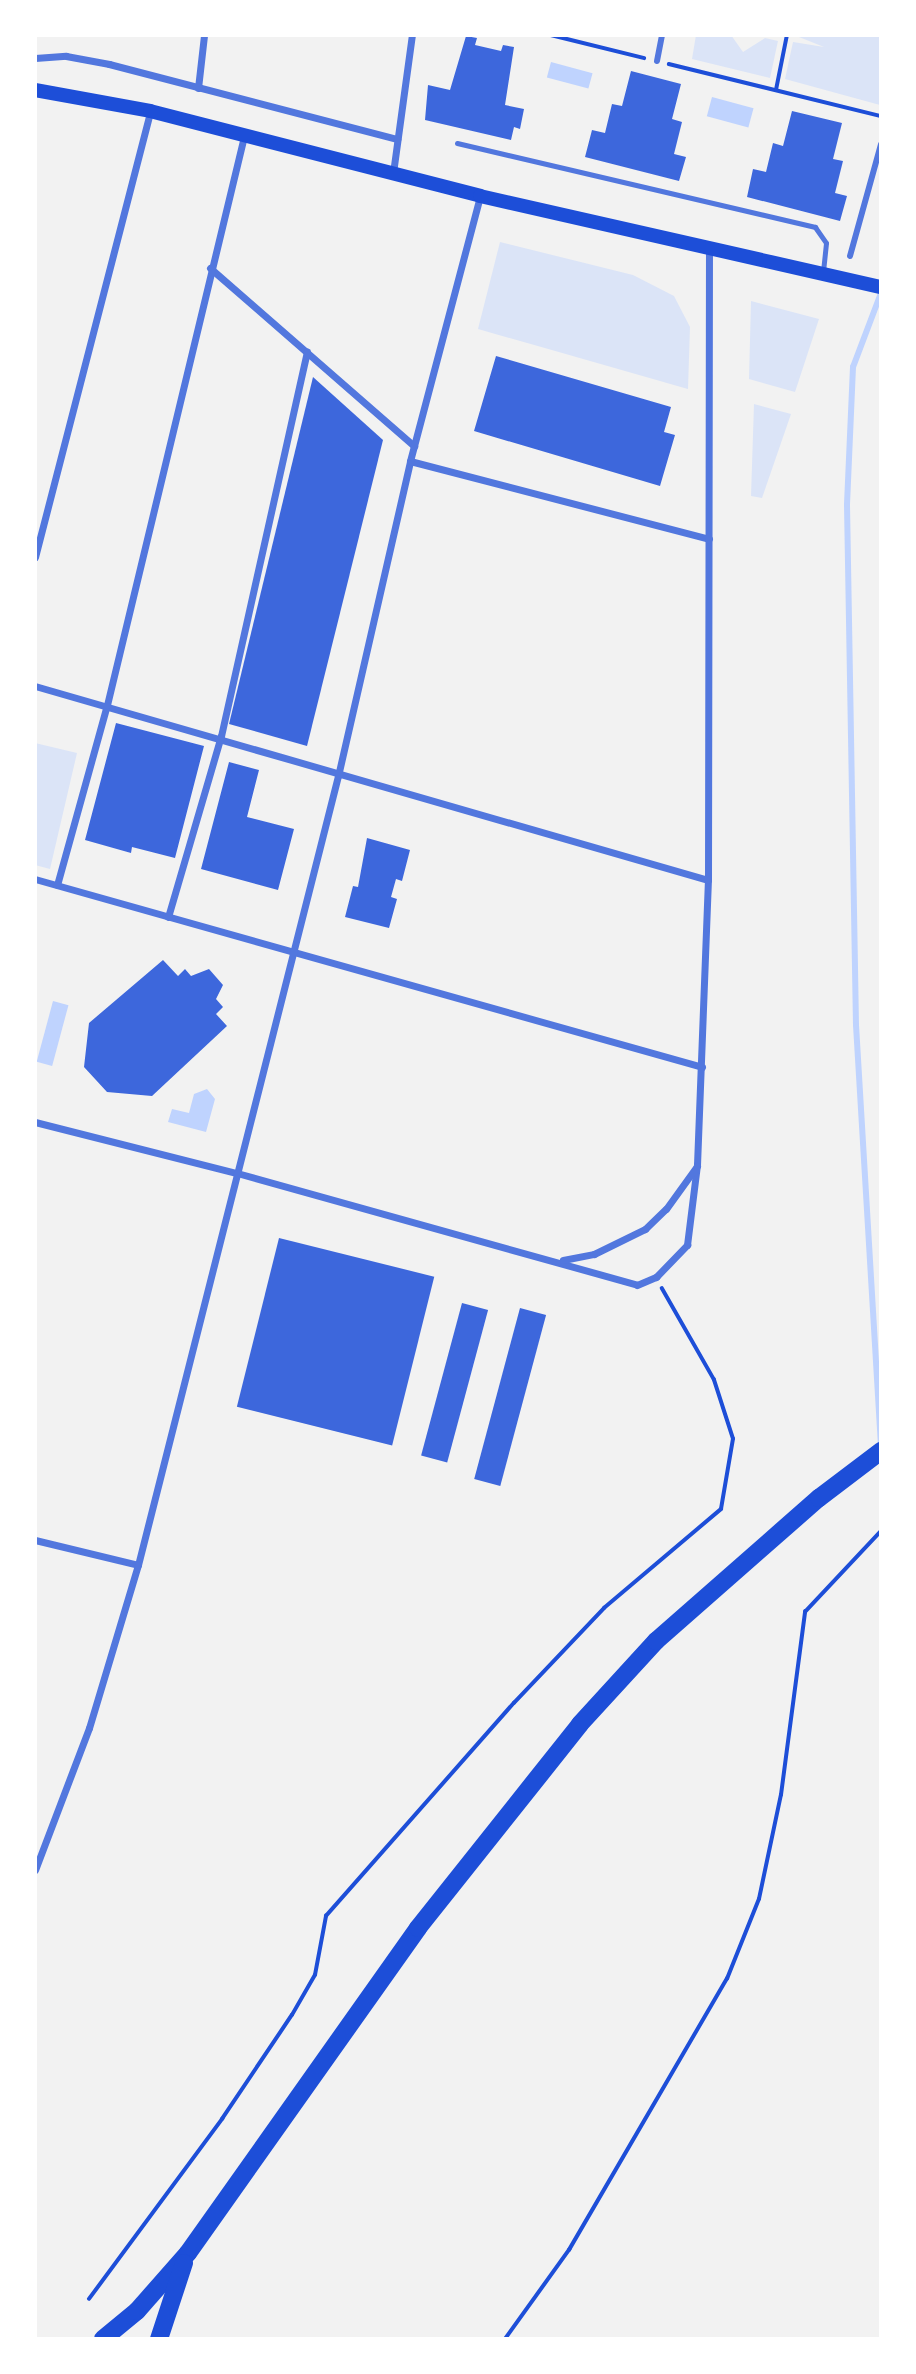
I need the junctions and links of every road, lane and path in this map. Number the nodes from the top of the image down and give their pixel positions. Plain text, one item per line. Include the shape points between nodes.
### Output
1 (204, 35) edge
2 (412, 35) edge
3 (551, 35) edge
4 (662, 35) edge
5 (787, 35) edge
6 (35, 58) edge
7 (657, 61) junction
8 (198, 88) junction
9 (35, 90) edge
10 (776, 90) junction
11 (150, 111) junction
12 (881, 116) edge
13 (244, 136) junction
14 (397, 139) junction
15 (457, 143) dead end
16 (881, 144) edge
17 (393, 174) junction
18 (481, 196) junction
19 (709, 247) junction
20 (850, 256) dead end
21 (210, 268) junction
22 (823, 273) junction
23 (881, 287) edge
24 (307, 352) junction
25 (414, 446) junction
26 (410, 461) junction
27 (39, 520) edge
28 (709, 539) junction
29 (35, 557) edge
30 (35, 686) edge
31 (107, 705) junction
32 (221, 736) junction
33 (338, 776) junction
34 (35, 879) edge
35 (708, 880) junction
36 (57, 885) junction
37 (168, 917) junction
38 (293, 953) junction
39 (702, 1067) junction
40 (35, 1122) edge
41 (697, 1166) junction
42 (237, 1172) junction
43 (561, 1261) junction
44 (656, 1278) junction
45 (881, 1451) edge
46 (881, 1531) edge
47 (35, 1540) edge
48 (138, 1565) junction
49 (35, 1870) edge
50 (188, 2253) junction
51 (89, 2299) dead end
52 (103, 2339) edge
53 (159, 2339) edge
54 (505, 2339) edge

1 - 8 street
2 - 14 street
3 - 7 path
4 - 7 street
5 - 10 path
6 - 8 street via 66,56
7 - 10 path
8 - 14 street
9 - 11 main road
10 - 12 path
11 - 13 main road
11 - 27 street
13 - 17 main road
13 - 21 street
14 - 17 street
15 - 22 lane via 816,227 826,243
16 - 20 street
17 - 18 main road
18 - 19 main road
18 - 25 street
19 - 22 main road
19 - 28 street
21 - 24 street
21 - 31 street
22 - 23 main road
24 - 25 street
24 - 32 street
25 - 26 street
26 - 28 street
26 - 33 street
27 - 29 street
28 - 35 street
30 - 31 street
31 - 32 street
31 - 36 street
32 - 33 street
32 - 37 street
33 - 35 street
33 - 38 street
34 - 36 street
35 - 39 street
36 - 37 street
37 - 38 street
38 - 39 street
38 - 42 street
39 - 41 street
40 - 42 street
41 - 43 street via 645,1229 594,1254
41 - 44 street via 691,1235
42 - 43 street
42 - 48 street
43 - 44 street via 637,1285
44 - 51 path via 714,1380 733,1439 721,1509 604,1608 513,1703 326,1916 314,1975 292,2015 222,2119
45 - 50 main road via 819,1498 656,1642 580,1724 426,1917
46 - 54 path via 805,1612 781,1795 759,1899 727,1979 569,2250
47 - 48 street
48 - 49 street via 89,1728
50 - 52 main road via 137,2311
50 - 53 main road

